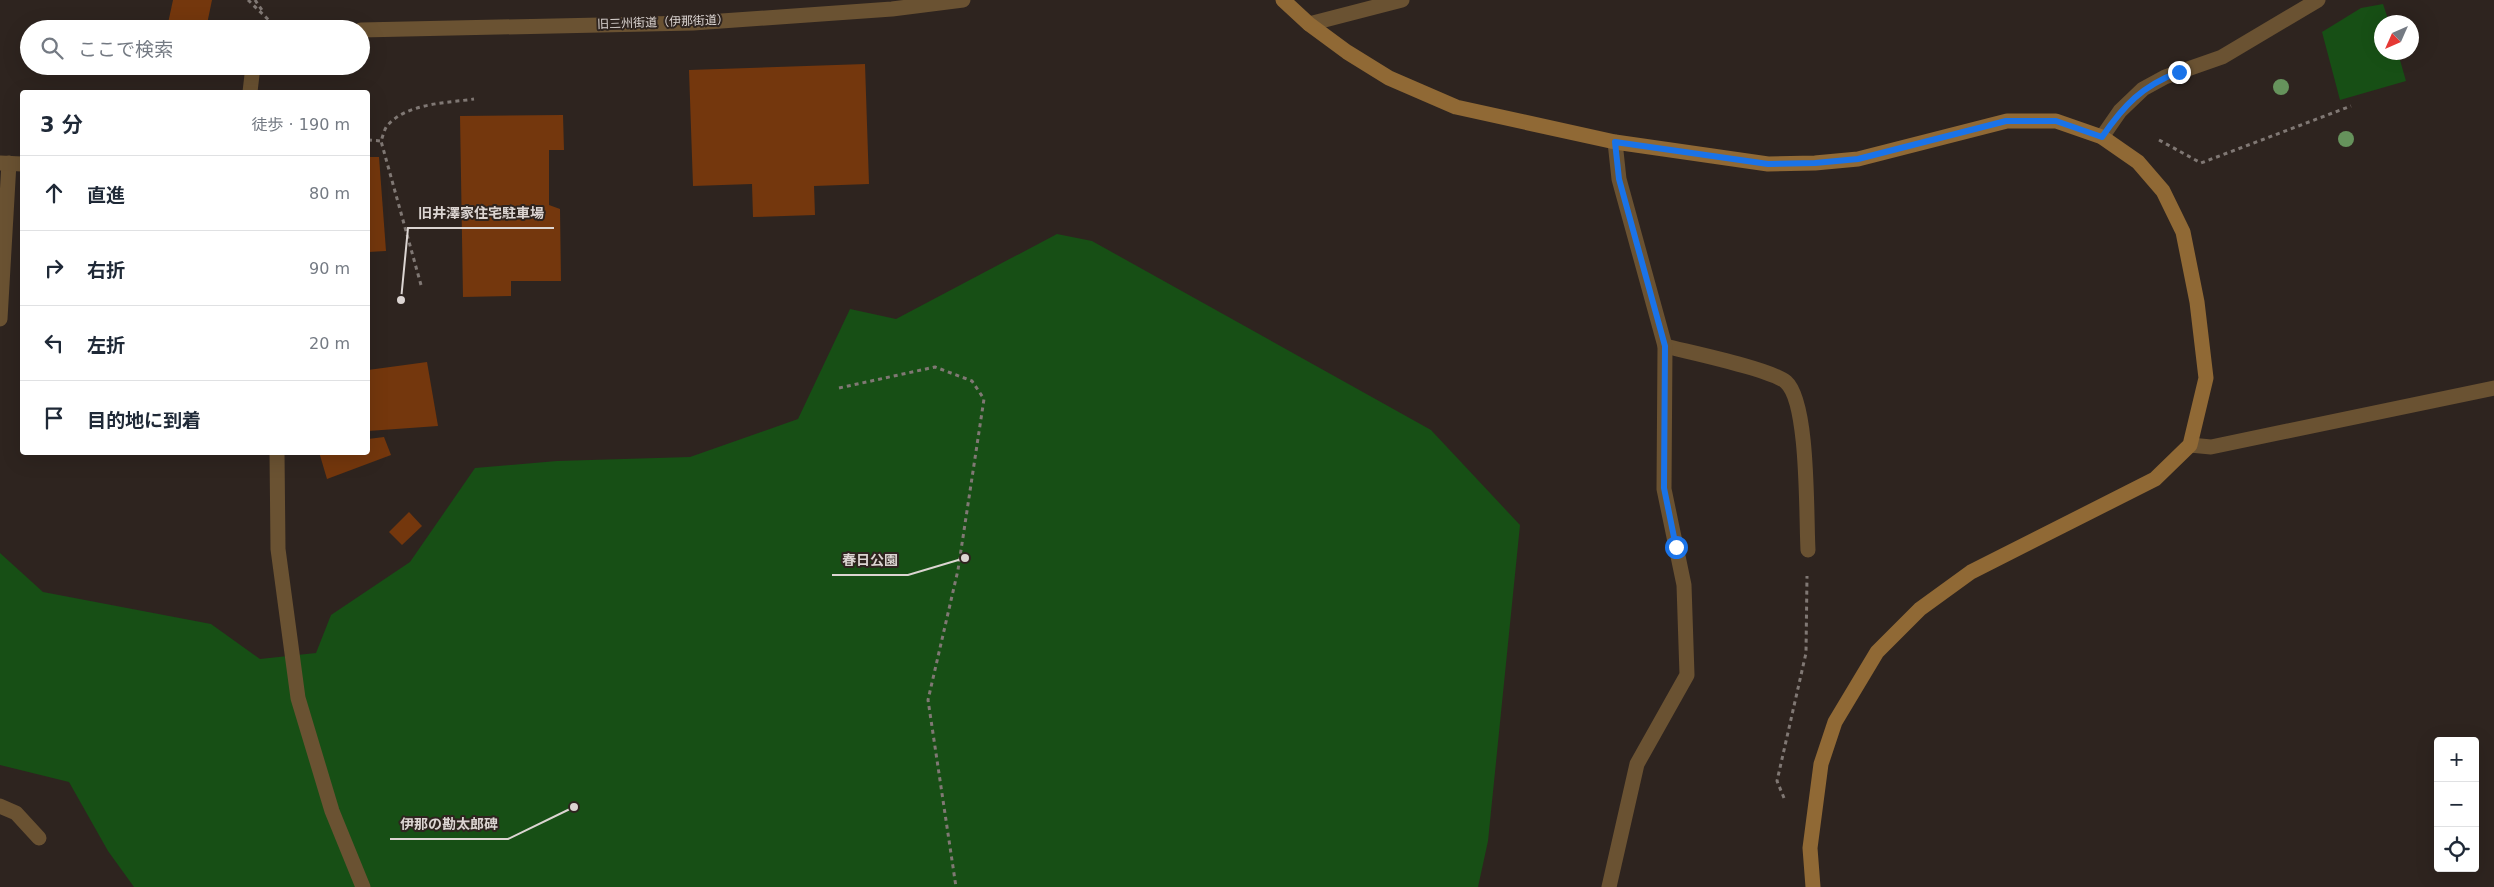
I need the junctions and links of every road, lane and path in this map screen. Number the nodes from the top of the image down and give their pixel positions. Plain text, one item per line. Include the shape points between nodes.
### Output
1 (248, 0) edge
2 (256, 0) edge
3 (963, 0) edge
4 (1283, 0) edge
5 (1402, 0) edge
6 (2318, 0) edge
7 (267, 18) joint
8 (1309, 24) junction
9 (370, 30) edge
10 (251, 75) edge
11 (250, 90) edge
12 (474, 99) dead end
13 (2350, 106) dead end
14 (2102, 137) junction
15 (370, 140) edge
16 (381, 140) junction
17 (2159, 140) dead end
18 (1615, 142) junction
19 (11, 163) edge
20 (421, 285) dead end
21 (0, 319) edge
22 (1665, 346) junction
23 (2494, 382) edge
24 (839, 388) dead end
25 (2494, 388) edge
26 (2471, 393) junction
27 (2190, 445) junction
28 (276, 455) edge
29 (1808, 550) joint
30 (1784, 798) dead end
31 (0, 806) edge
32 (39, 838) dead end
33 (363, 887) edge
34 (956, 887) edge
35 (1609, 887) edge
36 (1813, 887) edge

1 - 7 path
2 - 7 path
3 - 9 street, 旧三州街道（伊那街道） via 892,9 693,23
4 - 8 street
5 - 8 street
6 - 14 street via 2222,57 2165,77 2143,89 2120,111
8 - 18 street via 1389,78 1456,107
10 - 11 street
12 - 16 path via 422,107 407,113 386,127
13 - 17 path via 2201,163
14 - 18 street via 2056,121 2006,121 1858,159 1768,164
14 - 27 street via 2138,162 2163,191 2183,232 2206,378
15 - 16 path
16 - 20 path
18 - 22 street via 1619,179
19 - 21 street
22 - 29 street via 1767,373 1786,382 1797,400 1803,428
22 - 35 street via 1664,488 1684,585 1687,675 1637,764
23 - 26 street
24 - 34 path via 935,367 972,381 984,399 958,570 928,700
25 - 26 street
26 - 27 street via 2211,447
27 - 36 street via 2155,479 1972,572 1920,609 1877,652 1835,722 1820,764 1810,848
28 - 33 street via 278,549 298,698 332,811
29 - 30 path via 1806,653 1776,781
31 - 32 street via 16,813

